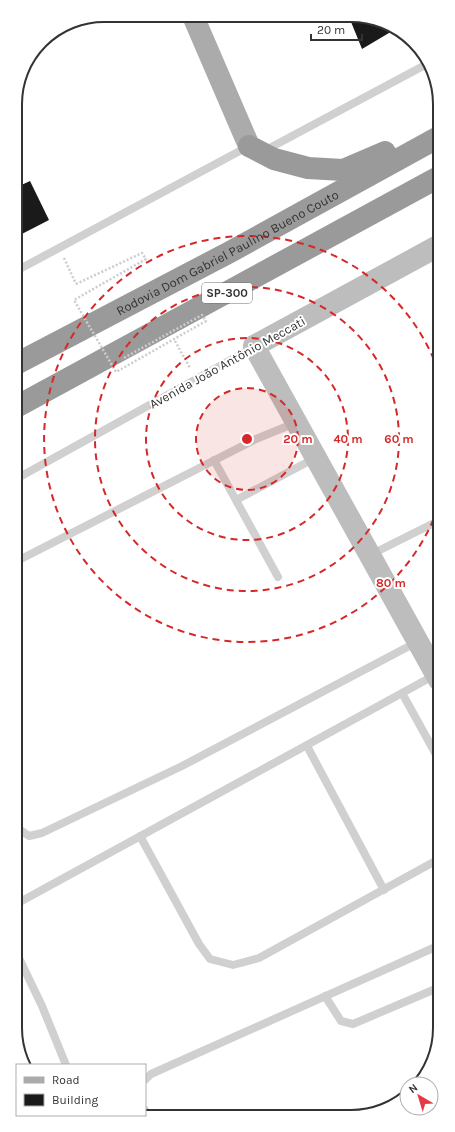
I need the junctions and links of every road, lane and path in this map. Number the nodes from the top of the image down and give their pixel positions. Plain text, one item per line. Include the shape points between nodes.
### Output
1 (196, 22) edge
2 (423, 66) edge
3 (433, 132) edge
4 (433, 140) edge
5 (256, 149) junction
6 (433, 180) edge
7 (59, 248) junction
8 (433, 249) edge
9 (22, 268) edge
10 (174, 339) junction
11 (254, 346) junction
12 (122, 359) dead end
13 (22, 361) edge
14 (196, 379) junction
15 (22, 404) edge
16 (295, 423) junction
17 (315, 458) junction
18 (214, 460) junction
19 (22, 476) edge
20 (236, 500) junction
21 (433, 523) edge
22 (369, 555) junction
23 (22, 558) edge
24 (278, 577) dead end
25 (418, 642) junction
26 (433, 670) edge
27 (433, 679) edge
28 (402, 693) junction
29 (307, 746) junction
30 (433, 749) edge
31 (22, 831) edge
32 (140, 836) junction
33 (433, 862) edge
34 (384, 890) junction
35 (22, 901) edge
36 (433, 948) edge
37 (22, 964) edge
38 (433, 990) edge
39 (325, 996) junction
40 (66, 1064) edge
41 (146, 1079) edge

1 - 5 main road
2 - 5 lane
3 - 5 highway via 343,170 308,168 274,159
4 - 13 highway, Rodovia Dom Gabriel Paulino Bueno Couto / SP-300 via 230,252
5 - 7 lane
6 - 15 highway, SP-300
7 - 9 lane
7 - 10 path, bridge via 76,284 142,253 146,260 74,300 116,372
8 - 11 main road, Avenida João Antônio Meccati
10 - 12 path, bridge via 206,321 202,315
10 - 14 path
11 - 14 lane, Avenida João Antônio Meccati
11 - 16 main road
14 - 19 lane, Avenida João Antônio Meccati
16 - 17 main road
16 - 18 lane
17 - 20 lane
17 - 22 main road
18 - 20 lane
18 - 23 lane
20 - 24 lane
21 - 22 lane
22 - 25 main road
25 - 26 main road
25 - 31 lane via 182,766 42,833 29,836
27 - 28 lane
28 - 29 lane
28 - 30 lane
29 - 32 lane
29 - 34 lane
32 - 34 lane via 199,944 210,959 233,965 259,958
32 - 35 lane
33 - 34 lane
36 - 39 lane
37 - 40 lane
38 - 39 lane via 353,1024 341,1021
39 - 41 lane via 151,1074

